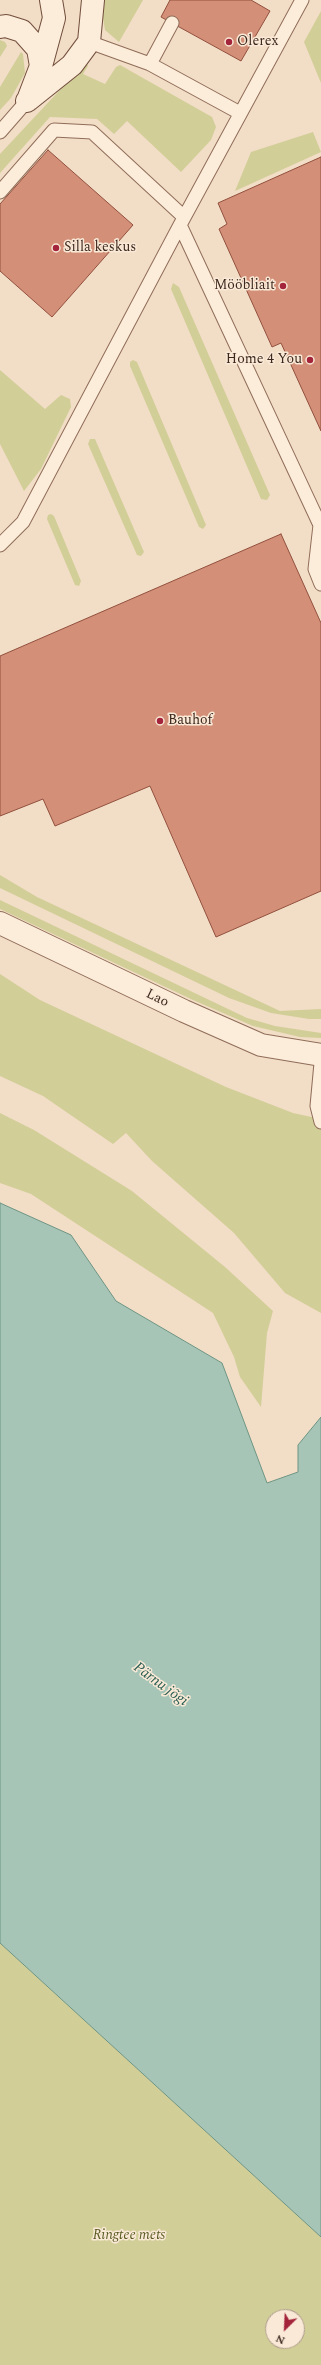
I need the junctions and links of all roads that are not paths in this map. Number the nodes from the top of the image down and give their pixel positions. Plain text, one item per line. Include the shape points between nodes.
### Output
1 (51, 0) edge
2 (93, 0) edge
3 (302, 0) edge
4 (172, 23) dead end
5 (0, 27) edge
6 (89, 42) junction
7 (150, 64) junction
8 (41, 66) junction
9 (28, 101) junction
10 (240, 113) junction
11 (0, 132) edge
12 (0, 192) edge
13 (182, 221) junction
14 (321, 525) edge
15 (0, 545) edge
16 (321, 584) edge
17 (0, 924) edge
18 (321, 1055) edge
19 (321, 1063) edge
20 (321, 1122) edge

1 - 8 street via 54,18
2 - 6 street
3 - 10 lane
4 - 7 lane
5 - 8 street via 6,26 22,31 38,49
6 - 7 lane
6 - 9 street via 72,65
7 - 10 lane
8 - 9 street
9 - 11 lane
10 - 13 lane
12 - 13 lane via 54,130 92,132
13 - 14 lane
13 - 15 lane via 23,522
14 - 16 lane via 315,569
17 - 18 street, Lao via 260,1044
19 - 20 lane via 317,1106

